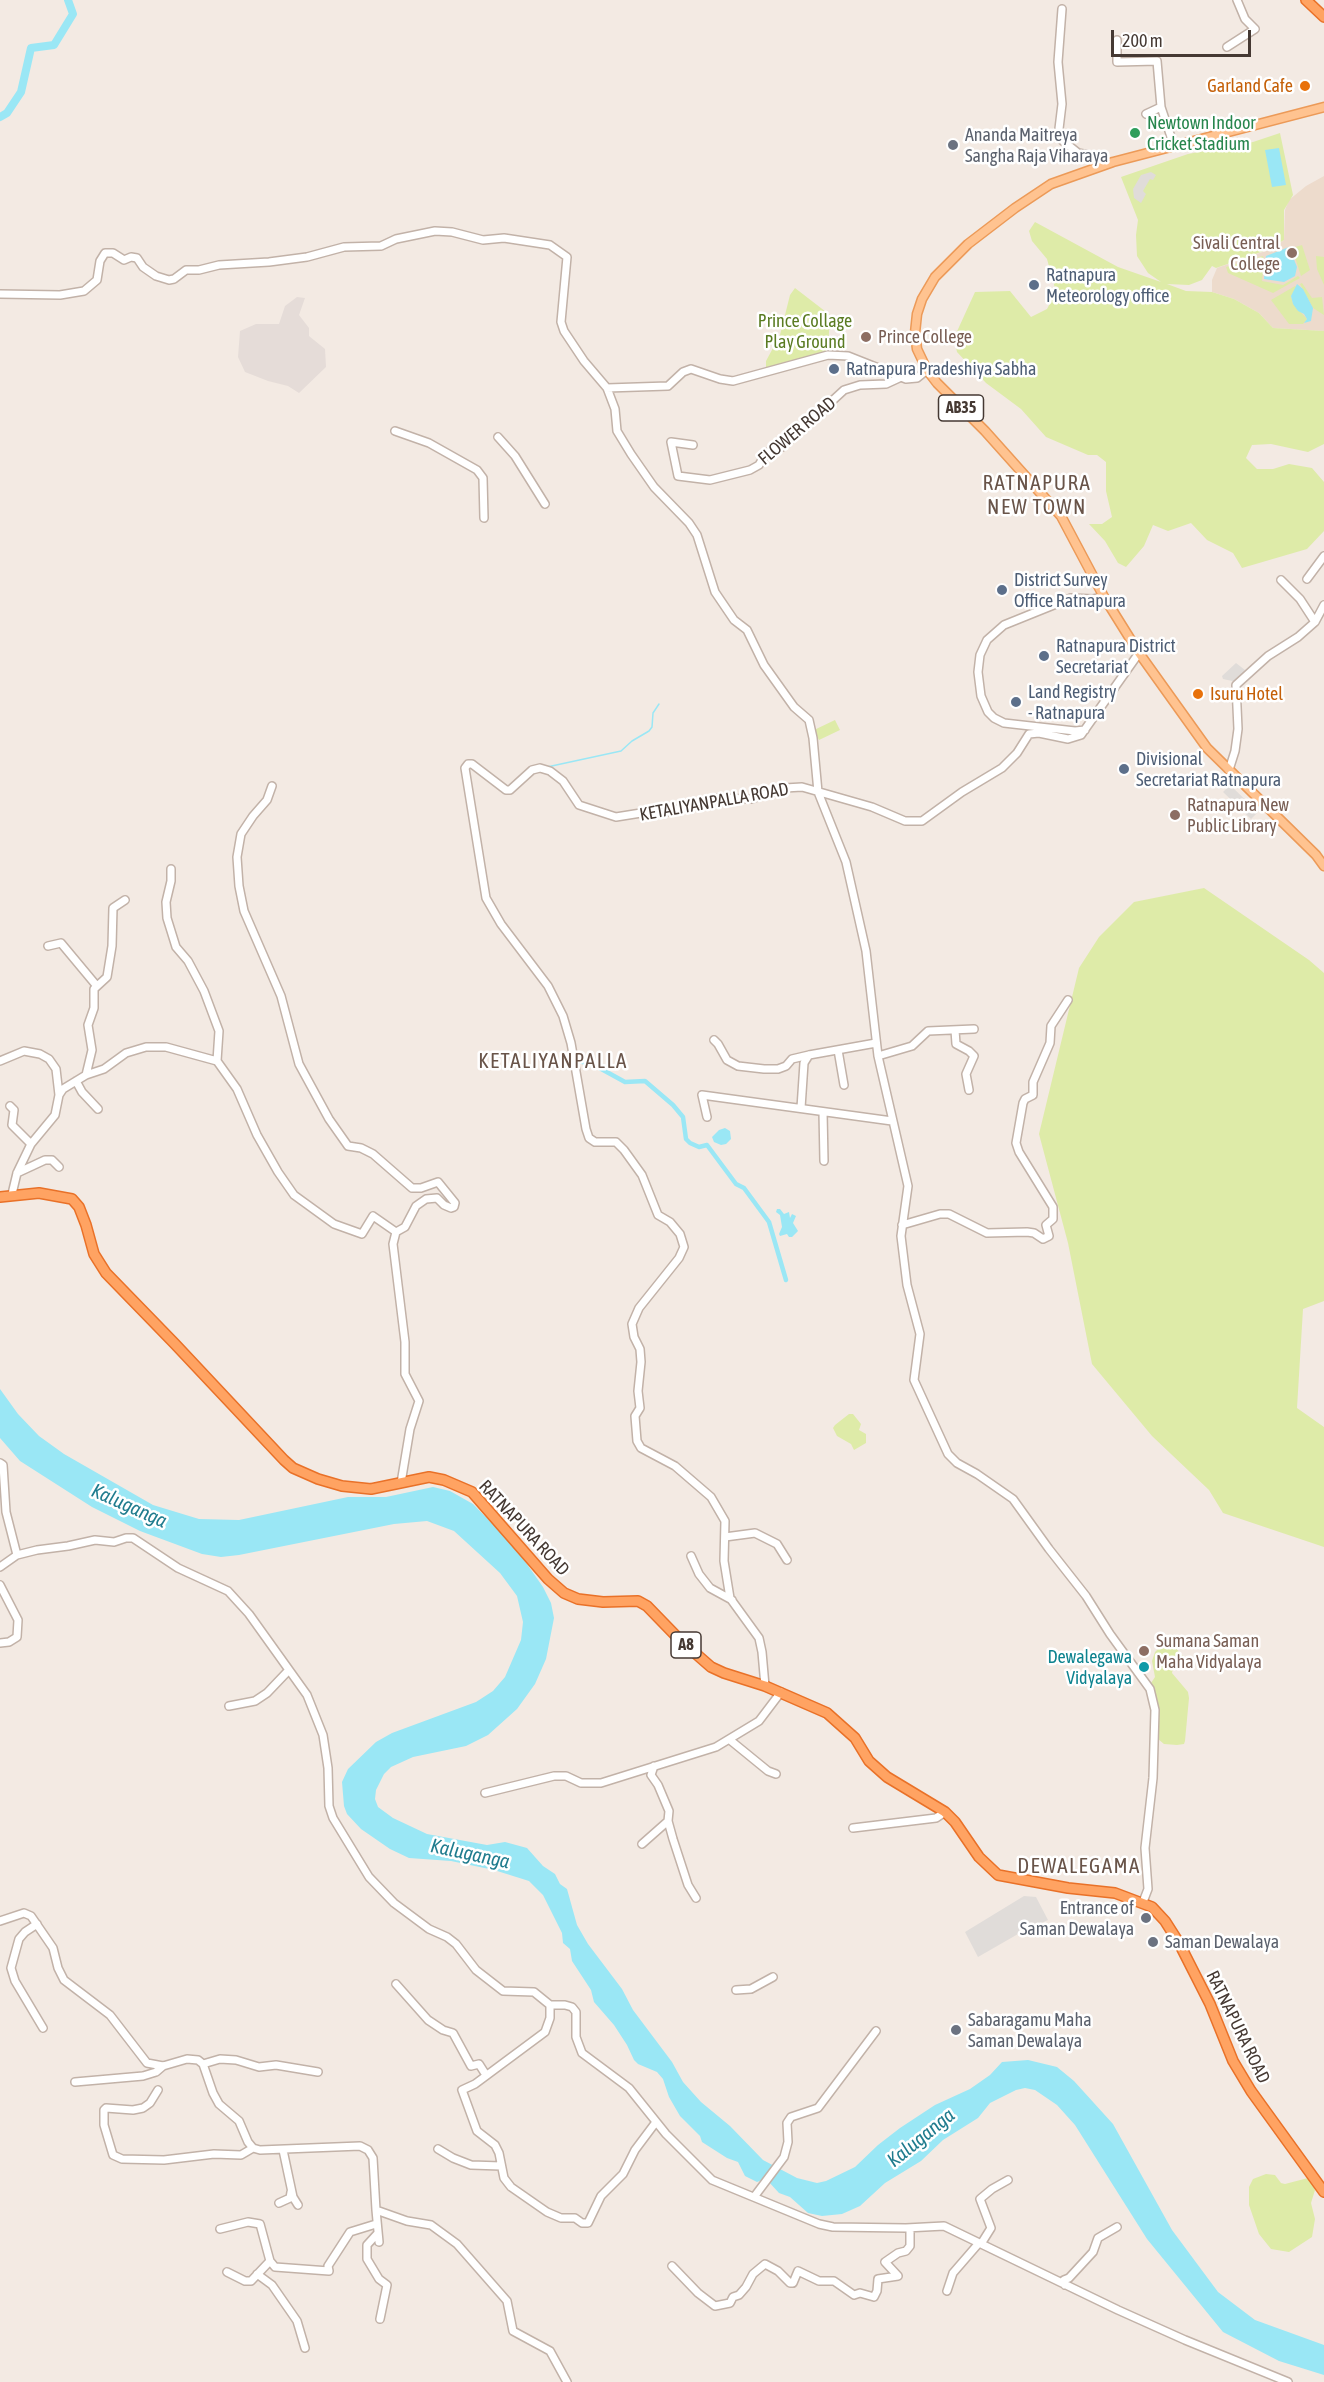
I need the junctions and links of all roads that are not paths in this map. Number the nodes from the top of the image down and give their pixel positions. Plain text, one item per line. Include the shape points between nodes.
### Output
1 (1237, 0) edge
2 (1306, 0) edge
3 (1062, 9) dead end
4 (1324, 17) edge
5 (1117, 40) dead end
6 (1227, 47) dead end
7 (1161, 107) junction
8 (1321, 107) edge
9 (1146, 114) dead end
10 (1174, 146) junction
11 (1104, 165) junction
12 (0, 294) edge
13 (927, 370) junction
14 (899, 378) junction
15 (607, 388) junction
16 (395, 431) dead end
17 (498, 438) dead end
18 (693, 445) dead end
19 (545, 504) dead end
20 (484, 518) dead end
21 (1324, 556) edge
22 (1307, 579) dead end
23 (1281, 580) dead end
24 (1104, 597) junction
25 (1324, 604) edge
26 (1319, 620) edge
27 (1138, 652) junction
28 (1085, 730) junction
29 (1229, 770) junction
30 (272, 786) dead end
31 (818, 792) junction
32 (1320, 858) edge
33 (1324, 866) edge
34 (171, 869) dead end
35 (125, 900) dead end
36 (48, 946) dead end
37 (96, 985) junction
38 (1068, 1000) dead end
39 (974, 1029) dead end
40 (955, 1030) junction
41 (714, 1041) dead end
42 (876, 1043) junction
43 (838, 1050) junction
44 (809, 1055) junction
45 (878, 1056) junction
46 (0, 1061) edge
47 (217, 1061) junction
48 (86, 1076) junction
49 (76, 1081) junction
50 (844, 1084) dead end
51 (969, 1090) dead end
52 (59, 1095) junction
53 (10, 1106) dead end
54 (801, 1108) junction
55 (98, 1109) dead end
56 (823, 1112) junction
57 (707, 1117) dead end
58 (892, 1121) junction
59 (31, 1144) junction
60 (824, 1161) dead end
61 (59, 1167) dead end
62 (17, 1173) junction
63 (12, 1194) junction
64 (0, 1197) edge
65 (903, 1225) junction
66 (396, 1232) junction
67 (0, 1463) edge
68 (401, 1483) junction
69 (725, 1537) junction
70 (17, 1555) junction
71 (691, 1556) dead end
72 (787, 1560) dead end
73 (0, 1568) edge
74 (0, 1585) edge
75 (732, 1600) junction
76 (0, 1643) edge
77 (288, 1671) junction
78 (765, 1686) junction
79 (781, 1692) junction
80 (229, 1706) dead end
81 (730, 1740) junction
82 (654, 1766) junction
83 (776, 1774) dead end
84 (485, 1794) dead end
85 (945, 1812) junction
86 (668, 1821) junction
87 (853, 1828) dead end
88 (642, 1844) dead end
89 (696, 1898) dead end
90 (1143, 1902) junction
91 (0, 1921) edge
92 (37, 1924) junction
93 (772, 1977) dead end
94 (396, 1984) dead end
95 (736, 1990) dead end
96 (550, 2005) junction
97 (42, 2028) dead end
98 (876, 2031) dead end
99 (203, 2064) junction
100 (163, 2066) junction
101 (318, 2072) dead end
102 (486, 2075) junction
103 (75, 2082) dead end
104 (158, 2090) dead end
105 (656, 2122) junction
106 (253, 2148) junction
107 (438, 2149) dead end
108 (284, 2150) junction
109 (501, 2166) junction
110 (1008, 2180) dead end
111 (292, 2189) junction
112 (1324, 2192) edge
113 (754, 2197) junction
114 (279, 2203) dead end
115 (298, 2205) dead end
116 (376, 2210) junction
117 (376, 2224) junction
118 (910, 2228) junction
119 (1117, 2228) dead end
120 (220, 2229) dead end
121 (378, 2233) junction
122 (379, 2242) dead end
123 (980, 2243) junction
124 (270, 2261) junction
125 (672, 2266) dead end
126 (227, 2272) dead end
127 (257, 2274) junction
128 (1065, 2285) junction
129 (947, 2291) dead end
130 (380, 2319) dead end
131 (305, 2348) dead end
132 (567, 2382) edge
133 (1288, 2382) edge

1 - 6 street via 1245,19 1255,29
2 - 4 highway
3 - 11 street via 1058,137 1078,153 1099,157
5 - 7 street via 1117,62 1157,61
7 - 9 street
7 - 10 street
8 - 10 main road, AB35
10 - 11 main road, AB35
11 - 13 main road, AB35 via 1051,184 961,250 935,277 922,298 915,333 917,349
12 - 15 street via 60,295 84,291 97,280 105,253 113,252 124,260 137,258 156,276 174,279 186,270 307,257 344,247 381,246 435,231 483,240 550,244 567,257 561,322 564,331
13 - 14 street via 912,379
13 - 24 main road, AB35 via 1061,516
14 - 15 street via 848,356 828,355 733,381 691,369 668,386
14 - 18 street, FLOWER ROAD via 886,384 844,390 782,447 766,453 759,465 750,470 710,480 678,476 671,442
15 - 31 street via 615,409 617,431 654,487 689,523 716,592 734,620 747,630 764,665 794,707 809,720
16 - 20 street via 477,470 483,478
17 - 19 street via 515,456
21 - 22 street
23 - 26 street
24 - 27 main road, AB35
24 - 28 street via 1071,598 1004,625 987,640 980,656 981,696 994,718 1004,723
25 - 26 street
26 - 29 street via 1268,656 1236,685 1238,729
27 - 28 street
27 - 29 main road, AB35 via 1207,748
28 - 31 street, KETALIYANPALLA ROAD via 1074,739 1029,734 1002,768 922,821 905,821
29 - 32 main road, AB35
30 - 66 street via 267,800 241,834 237,857 239,886 244,911 281,996 299,1064 348,1146 373,1154 412,1188 438,1182 455,1203 451,1208 437,1198 421,1202 405,1227
31 - 42 street via 846,862 866,951
31 - 69 street, KETALIYANPALLA ROAD via 802,787 785,788 751,799 717,798 660,814 616,817 579,805 550,771 532,770 506,790 472,764 465,768 486,898 548,986 568,1027 590,1138 595,1142 616,1142 624,1150 642,1175 658,1215 681,1234 684,1247 679,1258 639,1308 632,1324 641,1362 636,1441 641,1448 675,1466 711,1497 725,1521
32 - 33 main road
34 - 47 street via 167,918 176,947 204,991 219,1031
35 - 37 street via 113,908 107,977
36 - 37 street via 62,943
37 - 48 street via 88,1025 92,1050
38 - 65 street via 1051,1026 1050,1043 1033,1082 1033,1095 1023,1103 1016,1143 1053,1207 1053,1219 1046,1225 1048,1236 1043,1239 1027,1232 987,1233 949,1214
39 - 40 street
40 - 45 street via 928,1031 912,1046
40 - 51 street via 956,1044 974,1056 965,1080
41 - 44 street via 728,1060 738,1066 778,1069 792,1059
42 - 43 street
42 - 45 street
43 - 44 street
43 - 50 street
44 - 54 street via 804,1063
45 - 58 street
46 - 52 street via 24,1051 49,1059 56,1069
47 - 48 street via 166,1047 146,1047 126,1053
47 - 66 street via 237,1089 257,1135 294,1195 351,1232 362,1234 373,1216
48 - 49 street
49 - 52 street
49 - 55 street
52 - 59 street via 55,1115
53 - 59 street via 14,1110 12,1125
54 - 56 street
54 - 57 street via 702,1095
56 - 58 street
56 - 60 street
58 - 65 street via 908,1186
59 - 62 street
61 - 62 street via 52,1160 45,1160
62 - 63 street
63 - 64 highway, RATNAPURA ROAD / A8
63 - 68 highway, RATNAPURA ROAD / A8 via 39,1193 72,1199 79,1207 94,1254 106,1273 293,1468 342,1486 371,1489
65 - 90 street via 907,1285 920,1334 914,1380 948,1454 1013,1499 1150,1689 1155,1710 1153,1778 1145,1848 1148,1889
66 - 68 street via 393,1244 405,1374 419,1401
67 - 70 street via 6,1512
68 - 78 highway, RATNAPURA ROAD / A8 via 429,1477 472,1492 548,1580 564,1593 578,1599 638,1601 711,1667
69 - 72 street via 754,1533 777,1544
69 - 75 street, KETALIYANPALLA ROAD via 724,1561
70 - 73 street
70 - 77 street via 94,1540 114,1542 133,1538 178,1568 228,1591
71 - 75 street via 710,1588
74 - 76 street via 18,1620 17,1639
75 - 78 street, KETALIYANPALLA ROAD via 759,1638
77 - 80 street via 255,1701
77 - 96 street via 307,1695 323,1734 333,1818 369,1877 394,1903 456,1944 476,1970 503,1991 534,1992
78 - 79 highway, RATNAPURA ROAD / A8
79 - 81 street via 759,1721
79 - 85 highway, RATNAPURA ROAD / A8 via 827,1713 855,1738 869,1761 887,1778
81 - 82 street
81 - 83 street
82 - 84 street via 601,1783 554,1776
82 - 86 street via 651,1775 669,1811
85 - 87 street via 936,1818
85 - 90 highway, RATNAPURA ROAD / A8 via 998,1875 1115,1893
86 - 88 street
86 - 89 street via 688,1885
90 - 112 highway, RATNAPURA ROAD / A8 via 1165,1921 1179,1943 1233,2061
91 - 92 street via 24,1913
92 - 97 street via 19,1939 11,1968
92 - 100 street via 53,1948 64,1980 110,2015 147,2063
93 - 95 street via 751,1989
94 - 102 street via 428,2020 453,2033 471,2066 479,2064
96 - 102 street via 545,2032
96 - 105 street via 572,2007 582,2053 629,2088
98 - 113 street via 818,2108 791,2117 784,2157
99 - 100 street via 187,2059
99 - 101 street via 236,2060 259,2067 276,2065
99 - 106 street via 219,2104 239,2121
100 - 103 street via 143,2076
102 - 109 street via 462,2090 477,2131 495,2145
104 - 106 street via 143,2108 104,2110 104,2126 113,2155 122,2159 164,2160 242,2155
105 - 109 street via 623,2174 601,2196 588,2223 561,2218 533,2204 511,2187
105 - 113 street via 712,2180
106 - 108 street
107 - 109 street via 477,2168
108 - 111 street
108 - 116 street via 360,2146 368,2150 373,2158
110 - 123 street via 980,2199 991,2228
111 - 114 street via 290,2198
111 - 115 street
113 - 118 street via 826,2226
116 - 117 street
116 - 132 street via 407,2221 431,2224 456,2244 507,2301 513,2331 550,2351
117 - 121 street
117 - 124 street via 350,2232 328,2266 329,2271 288,2270 275,2267
118 - 123 street via 944,2226
118 - 125 street via 910,2247 885,2262 898,2276 878,2278 874,2297 854,2295 834,2281 819,2281 798,2271 790,2283 765,2264 730,2303 715,2306
119 - 128 street via 1098,2238 1093,2252 1064,2280
120 - 124 street via 248,2222 260,2224
121 - 122 street
121 - 130 street via 367,2245 367,2259 387,2285
123 - 128 street
123 - 129 street via 952,2273
124 - 127 street
126 - 127 street via 245,2281
127 - 131 street via 272,2285 297,2321
128 - 133 street

